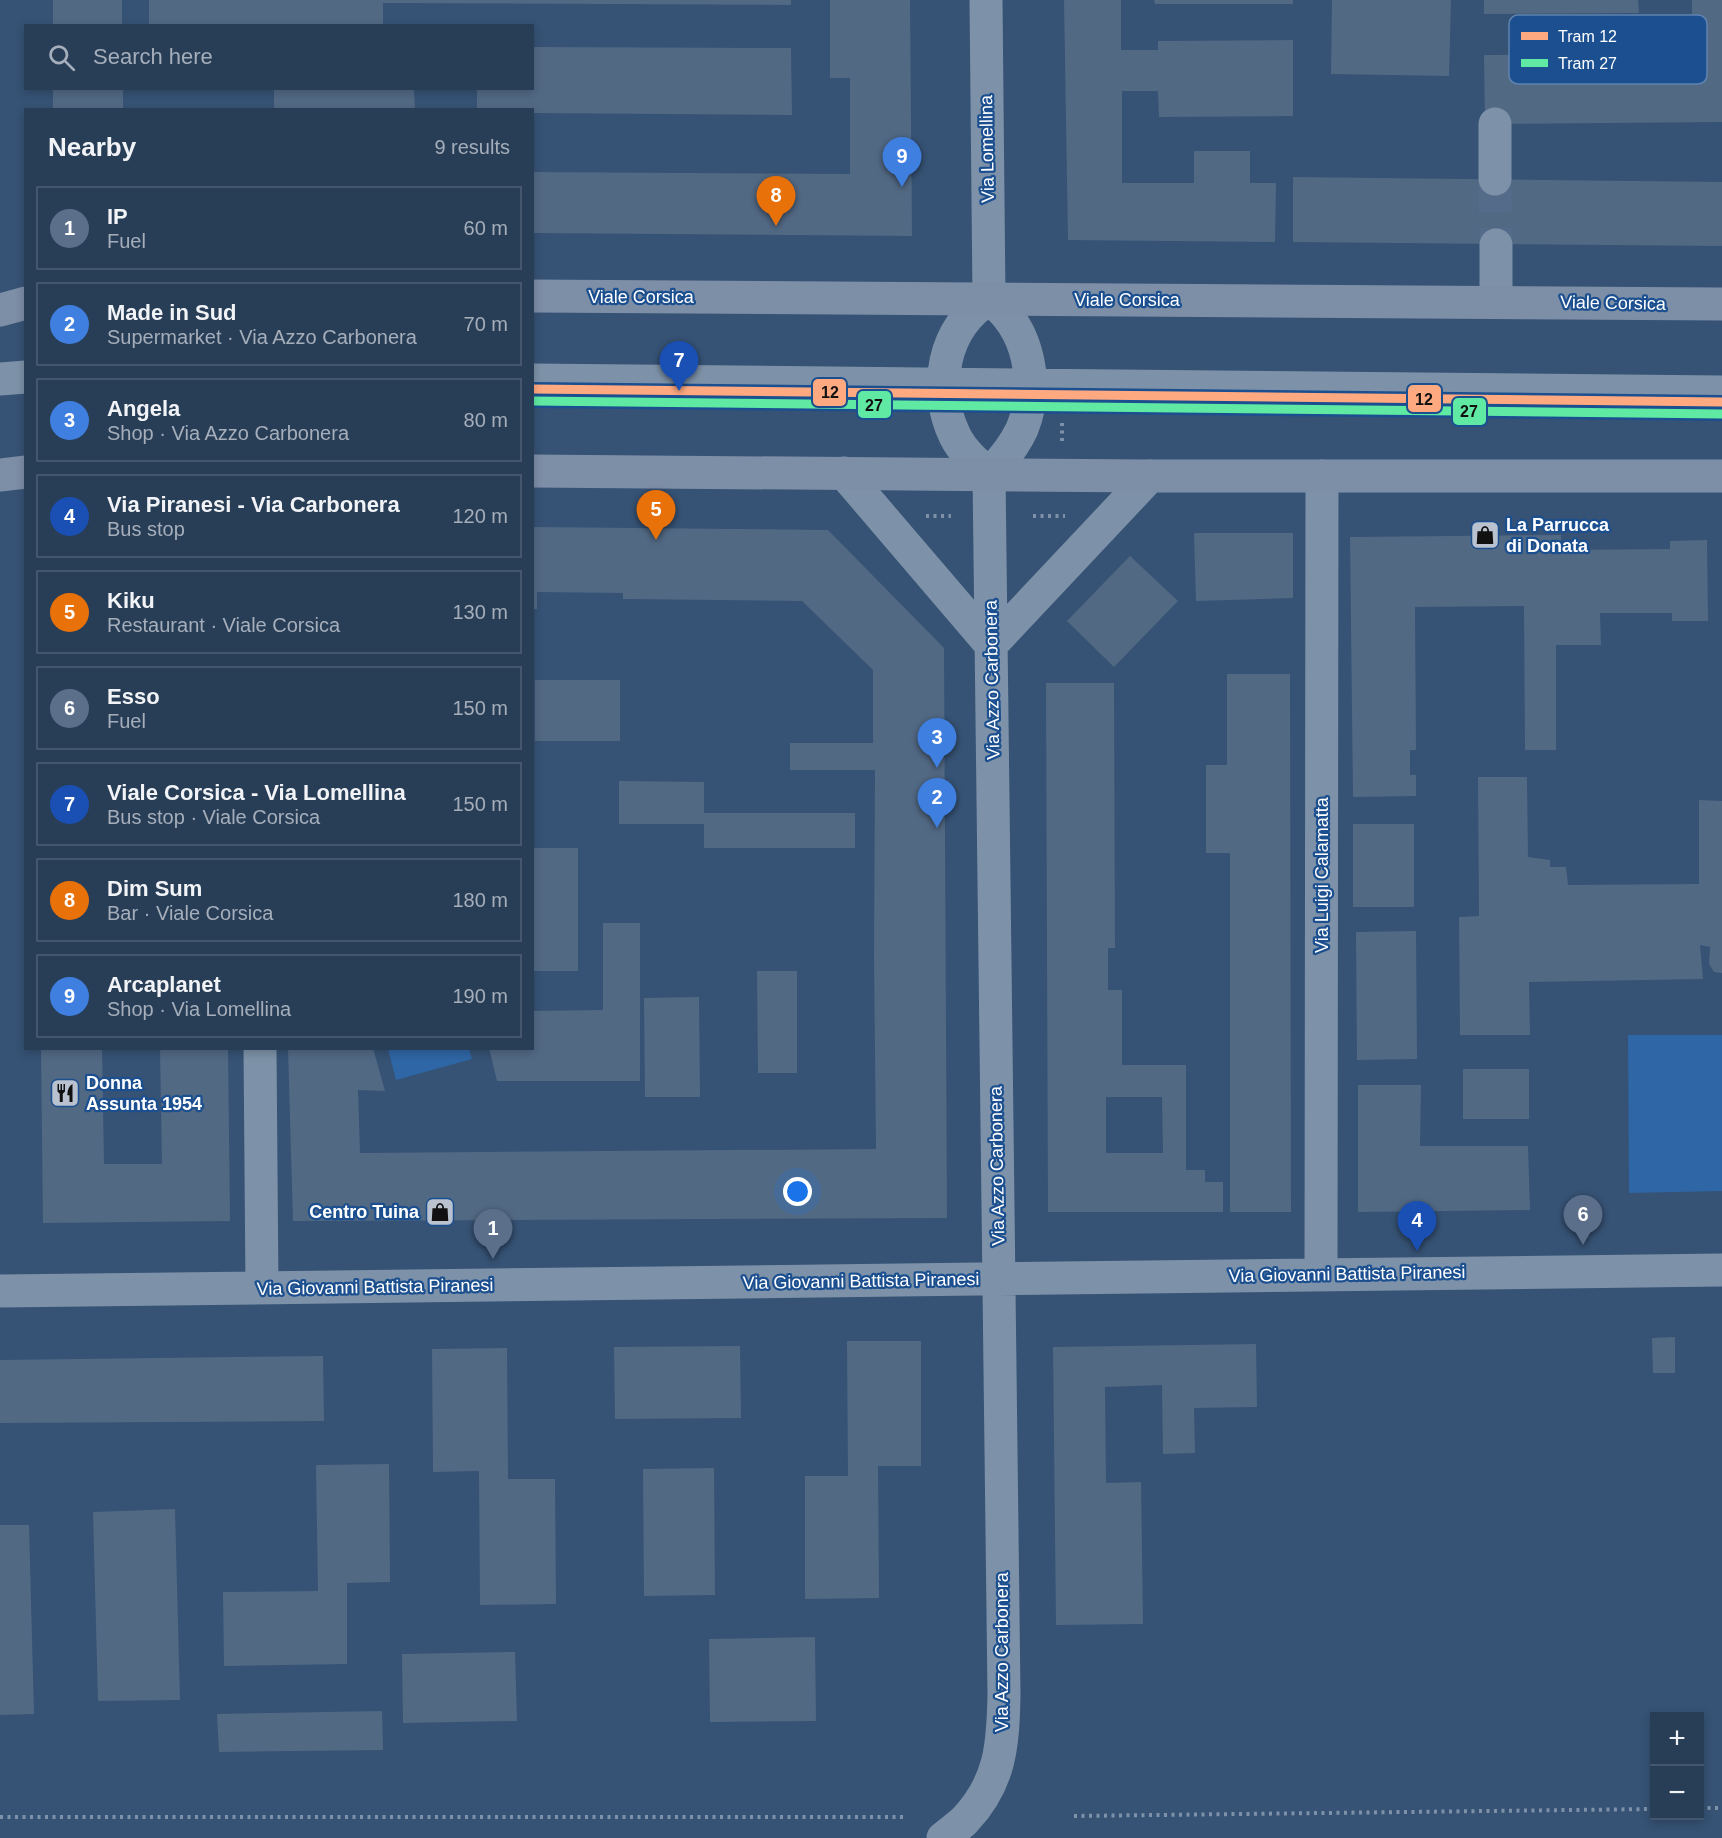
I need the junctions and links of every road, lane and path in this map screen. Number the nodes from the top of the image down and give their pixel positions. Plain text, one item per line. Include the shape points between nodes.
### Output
1 (986, 0) edge
2 (1495, 124) dead end
3 (1496, 178) tunnel mouth
4 (1496, 244) tunnel mouth
5 (534, 296) edge
6 (989, 299) junction
7 (1496, 302) junction
8 (24, 303) edge
9 (1722, 304) edge
10 (0, 309) edge
11 (24, 377) edge
12 (0, 380) edge
13 (534, 381) edge
14 (943, 384) junction
15 (1031, 385) junction
16 (1722, 392) edge
17 (1062, 418) dead end
18 (1062, 449) dead end
19 (534, 471) edge
20 (24, 472) edge
21 (844, 473) junction
22 (989, 474) junction
23 (0, 475) edge
24 (1150, 476) junction
25 (1323, 476) junction
26 (1722, 476) edge
27 (927, 516) dead end
28 (951, 516) dead end
29 (1033, 516) dead end
30 (1062, 516) dead end
31 (991, 645) junction
32 (260, 1050) edge
33 (1722, 1270) edge
34 (1321, 1275) junction
35 (999, 1279) junction
36 (262, 1288) junction
37 (0, 1291) edge
38 (1704, 1808) edge
39 (1722, 1808) edge
40 (1650, 1809) edge
41 (1074, 1816) dead end
42 (0, 1817) edge
43 (905, 1818) dead end
44 (944, 1838) edge

1 - 6 street, Via Lomellina
2 - 3 street
4 - 7 street
5 - 6 main road, Viale Corsica
6 - 7 main road, Viale Corsica
6 - 14 street via 968,314 953,339
6 - 15 street via 1008,316 1023,342
7 - 9 main road, Viale Corsica
8 - 10 main road
11 - 12 street
13 - 14 street
14 - 15 street
14 - 22 street via 945,406 956,436 974,462
15 - 16 street
15 - 22 street via 1022,428
17 - 18 path
19 - 21 main road
20 - 23 main road
21 - 22 main road
21 - 31 street
22 - 24 main road
22 - 31 street, Via Azzo Carbonera
24 - 25 main road
24 - 31 street
25 - 26 main road
25 - 34 street, Via Luigi Calamatta
27 - 28 path
29 - 30 path
31 - 35 street, Via Azzo Carbonera
32 - 36 street
33 - 34 street, Via Giovanni Battista Piranesi
34 - 35 street, Via Giovanni Battista Piranesi
35 - 36 street, Via Giovanni Battista Piranesi
35 - 44 street, Via Azzo Carbonera via 1003,1738 997,1768 985,1794 965,1820
36 - 37 street, Via Giovanni Battista Piranesi
38 - 39 path
40 - 41 path
42 - 43 path

